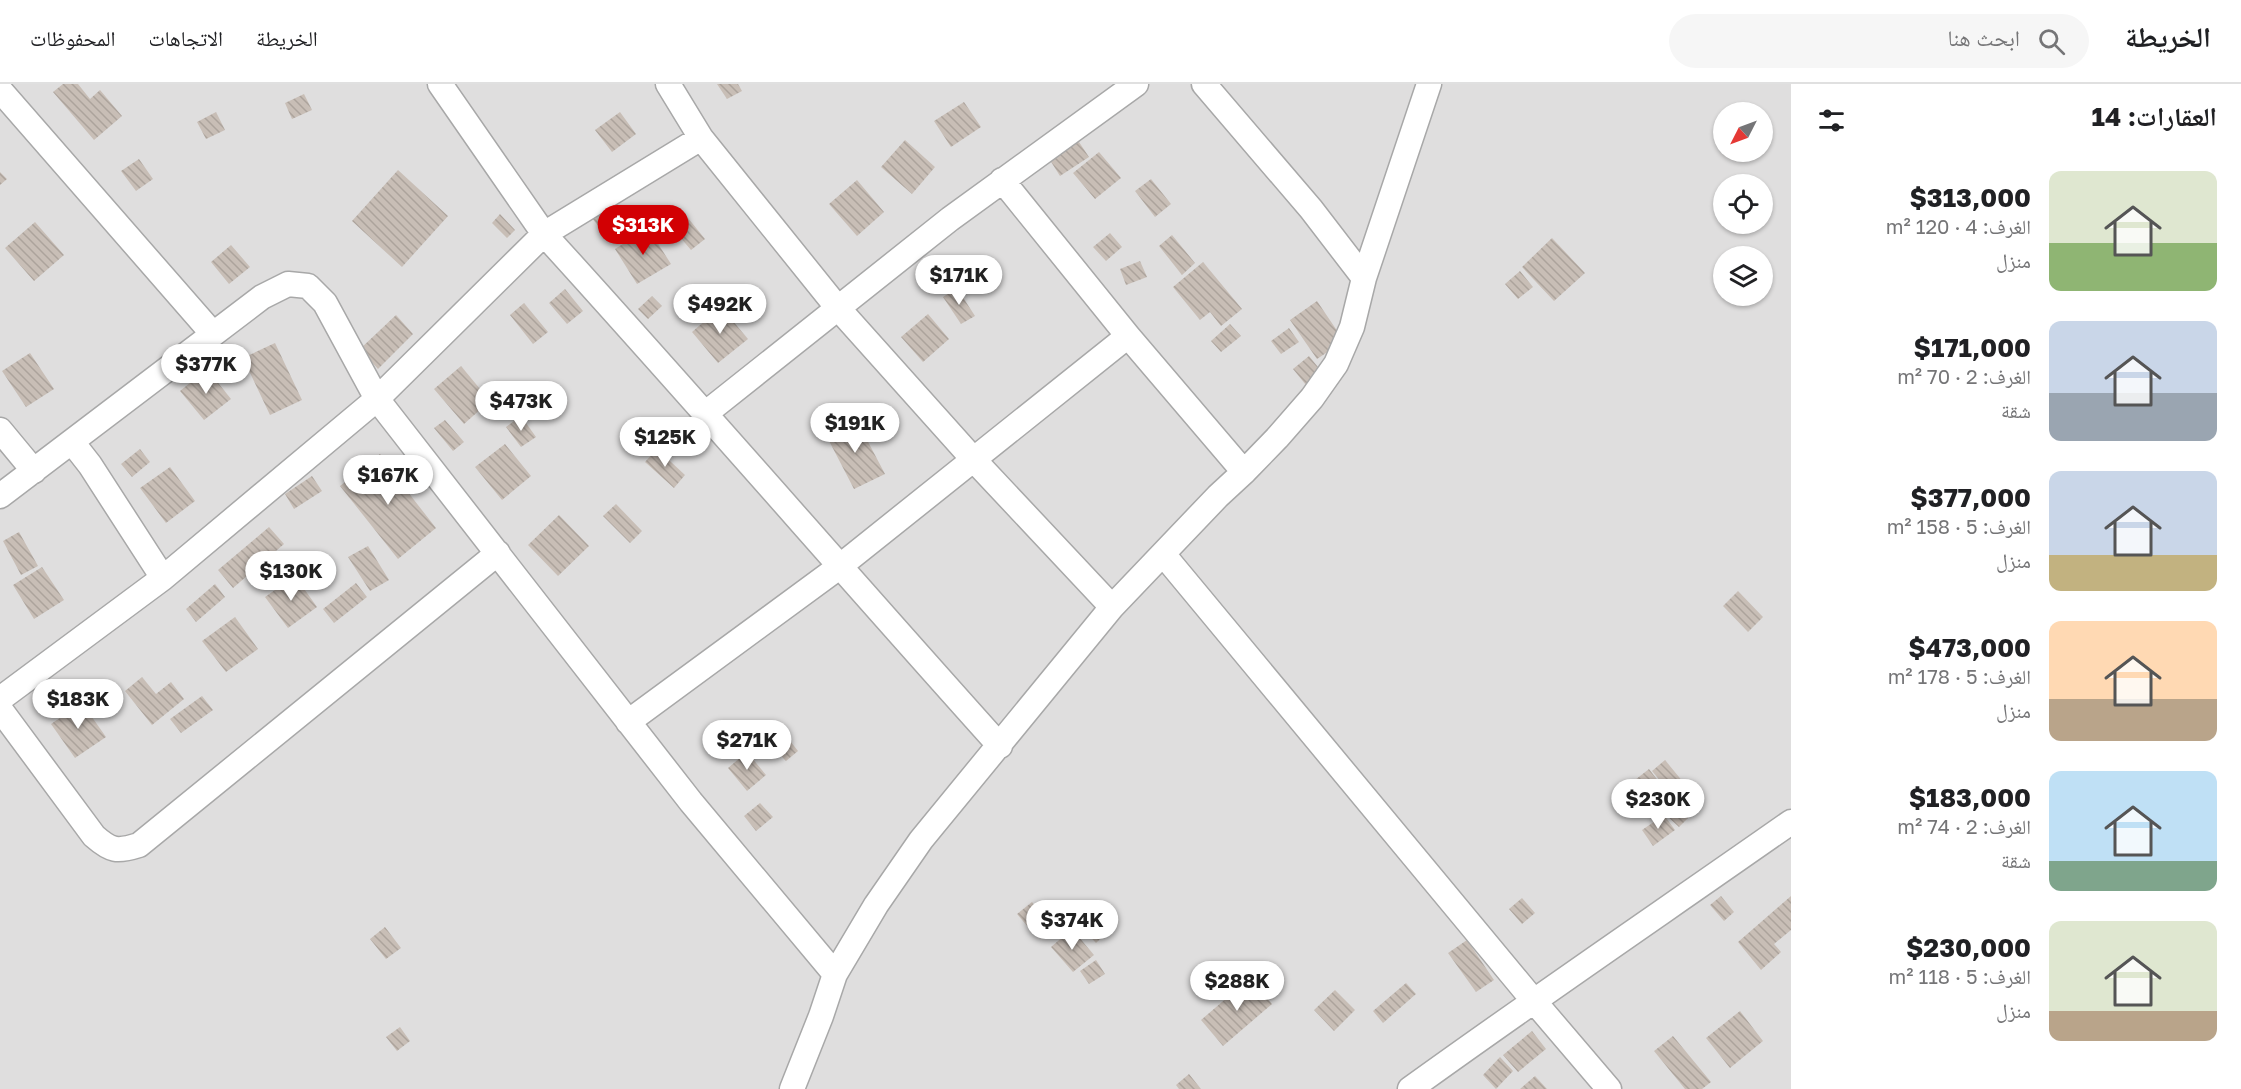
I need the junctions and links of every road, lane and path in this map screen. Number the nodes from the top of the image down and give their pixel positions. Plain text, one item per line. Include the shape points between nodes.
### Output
1 (440, 84) edge
2 (668, 84) edge
3 (1136, 84) edge
4 (1204, 84) edge
5 (1429, 84) edge
6 (0, 90) edge
7 (700, 138) junction
8 (1002, 180) junction
9 (544, 234) junction
10 (1364, 278) junction
11 (837, 308) junction
12 (213, 334) junction
13 (1128, 336) junction
14 (377, 399) junction
15 (706, 413) junction
16 (0, 430) edge
17 (72, 442) junction
18 (974, 459) junction
19 (34, 471) junction
20 (1244, 472) junction
21 (0, 496) edge
22 (498, 553) junction
23 (1162, 554) junction
24 (839, 567) junction
25 (163, 578) junction
26 (1112, 607) junction
27 (0, 699) edge
28 (0, 709) edge
29 (628, 722) junction
30 (1000, 746) junction
31 (1791, 822) edge
32 (835, 975) junction
33 (1533, 1000) junction
34 (792, 1089) edge
35 (1410, 1089) edge
36 (1609, 1089) edge

1 - 9 street
2 - 7 street
3 - 8 street
4 - 10 street via 1311,209
5 - 10 street
6 - 12 street
7 - 9 street
7 - 11 street
8 - 11 street
8 - 13 street
9 - 14 street
9 - 15 street
10 - 20 street via 1352,327 1336,364 1312,398
11 - 15 street
11 - 18 street
12 - 14 street via 279,288 288,284 308,286 325,303
12 - 17 street
13 - 18 street
13 - 20 street
14 - 22 street
14 - 25 street
15 - 24 street
16 - 19 street
17 - 19 street
17 - 25 street
18 - 24 street
18 - 26 street
19 - 21 street
20 - 23 street
22 - 28 street via 132,848 114,850 94,836
22 - 29 street
23 - 26 street
23 - 33 street
24 - 29 street
24 - 30 street
25 - 27 street
26 - 30 street
29 - 32 street
30 - 32 street via 921,840 876,905
31 - 33 street
32 - 34 street
33 - 35 street
33 - 36 street

